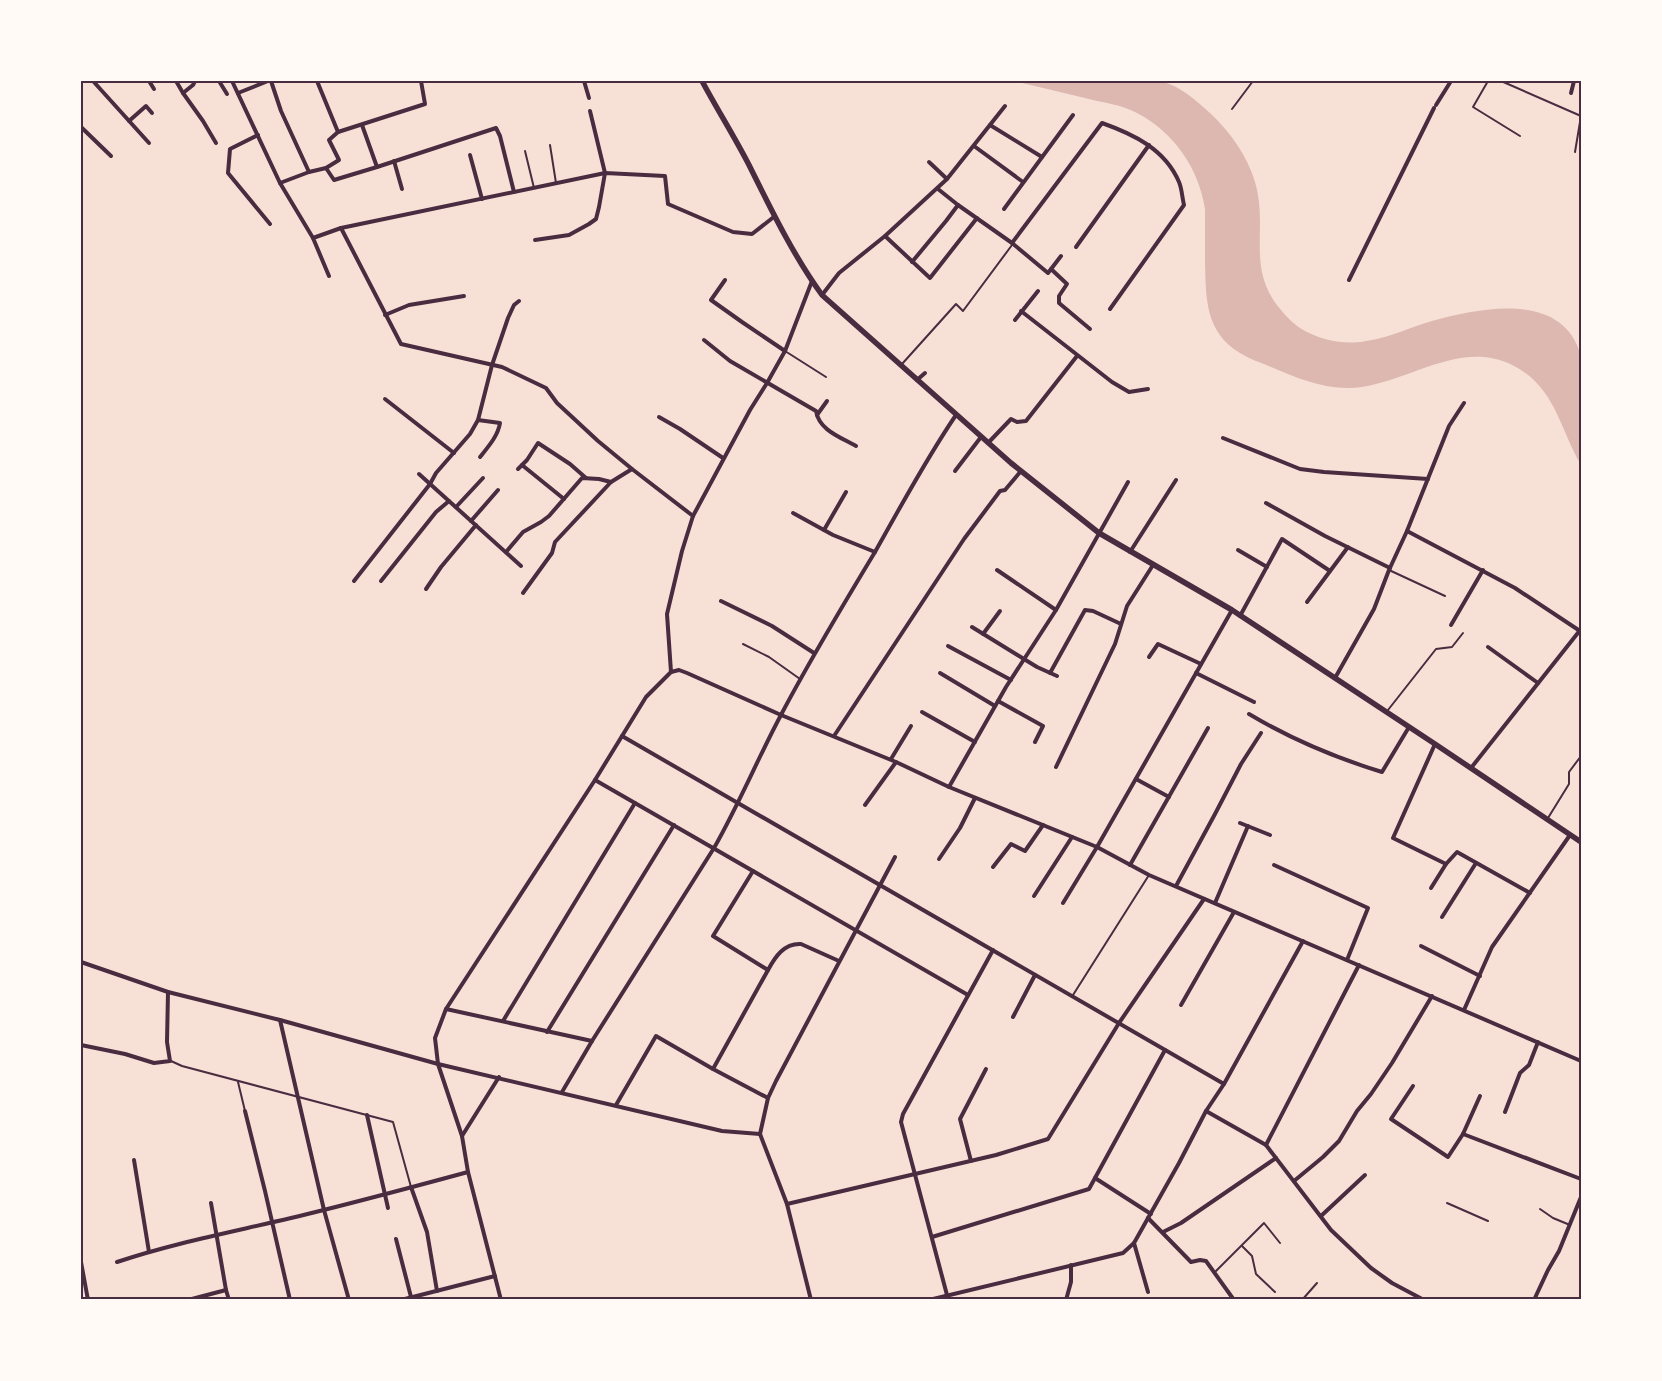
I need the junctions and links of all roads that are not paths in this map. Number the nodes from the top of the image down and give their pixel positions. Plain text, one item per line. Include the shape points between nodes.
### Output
1 (149, 81) edge
2 (176, 81) edge
3 (195, 81) edge
4 (220, 81) edge
5 (232, 81) edge
6 (269, 81) edge
7 (317, 81) edge
8 (421, 81) edge
9 (584, 81) edge
10 (702, 81) edge
11 (1253, 81) edge
12 (1451, 81) edge
13 (1488, 81) edge
14 (1501, 81) edge
15 (1574, 81) edge
16 (96, 82) edge
17 (154, 89) dead end
18 (183, 93) junction
19 (1571, 93) dead end
20 (228, 94) dead end
21 (238, 94) junction
22 (588, 98) dead end
23 (1005, 106) dead end
24 (1232, 109) dead end
25 (590, 111) dead end
26 (152, 113) dead end
27 (1073, 114) dead end
28 (128, 120) junction
29 (362, 125) junction
30 (990, 125) junction
31 (81, 127) edge
32 (338, 132) junction
33 (258, 135) junction
34 (1520, 136) dead end
35 (216, 143) dead end
36 (149, 144) dead end
37 (550, 145) dead end
38 (1149, 145) junction
39 (974, 146) junction
40 (526, 151) dead end
41 (1575, 152) dead end
42 (470, 155) dead end
43 (111, 156) dead end
44 (1042, 157) junction
45 (394, 161) junction
46 (929, 162) dead end
47 (377, 166) junction
48 (326, 168) junction
49 (309, 172) junction
50 (605, 174) junction
51 (947, 179) junction
52 (1023, 182) junction
53 (280, 183) junction
54 (556, 183) junction
55 (534, 188) junction
56 (938, 188) junction
57 (402, 190) dead end
58 (514, 192) junction
59 (482, 199) junction
60 (958, 205) junction
61 (1004, 208) dead end
62 (775, 216) junction
63 (977, 218) junction
64 (270, 224) dead end
65 (341, 228) junction
66 (885, 236) junction
67 (313, 238) junction
68 (535, 240) dead end
69 (1012, 243) junction
70 (1076, 247) dead end
71 (1061, 256) dead end
72 (912, 262) junction
73 (1050, 269) junction
74 (329, 276) dead end
75 (725, 280) dead end
76 (1349, 280) dead end
77 (812, 281) junction
78 (1038, 291) dead end
79 (822, 295) junction
80 (464, 296) dead end
81 (519, 301) dead end
82 (1110, 309) dead end
83 (1022, 311) junction
84 (385, 315) junction
85 (1015, 320) dead end
86 (1090, 328) dead end
87 (704, 340) dead end
88 (785, 351) junction
89 (1077, 356) junction
90 (492, 365) junction
91 (900, 365) junction
92 (925, 373) dead end
93 (826, 377) dead end
94 (917, 380) junction
95 (768, 383) junction
96 (1148, 389) dead end
97 (385, 399) dead end
98 (827, 401) dead end
99 (1464, 403) dead end
100 (816, 415) junction
101 (956, 415) junction
102 (659, 417) dead end
103 (478, 420) junction
104 (981, 437) junction
105 (1223, 438) dead end
106 (988, 443) junction
107 (856, 446) dead end
108 (454, 453) junction
109 (480, 457) dead end
110 (723, 458) junction
111 (522, 465) junction
112 (632, 469) junction
113 (518, 470) dead end
114 (955, 470) dead end
115 (1021, 471) junction
116 (419, 474) dead end
117 (483, 478) dead end
118 (586, 478) junction
119 (1428, 479) junction
120 (1176, 480) dead end
121 (611, 482) junction
122 (1128, 482) dead end
123 (430, 484) junction
124 (498, 490) dead end
125 (846, 492) dead end
126 (564, 499) junction
127 (449, 501) junction
128 (1266, 502) dead end
129 (456, 507) junction
130 (793, 513) dead end
131 (693, 516) junction
132 (471, 521) junction
133 (476, 525) junction
134 (824, 530) junction
135 (1407, 531) junction
136 (1099, 533) junction
137 (1348, 547) junction
138 (1238, 550) dead end
139 (506, 552) junction
140 (874, 552) junction
141 (1130, 552) junction
142 (1152, 565) junction
143 (522, 566) dead end
144 (1267, 567) junction
145 (1390, 569) junction
146 (997, 570) dead end
147 (1484, 570) junction
148 (1330, 571) junction
149 (354, 581) dead end
150 (381, 581) dead end
151 (426, 589) dead end
152 (523, 593) dead end
153 (1446, 596) dead end
154 (721, 601) dead end
155 (1306, 602) dead end
156 (1056, 610) junction
157 (1232, 610) junction
158 (1000, 611) dead end
159 (1240, 616) junction
160 (1121, 624) junction
161 (1450, 625) dead end
162 (972, 627) dead end
163 (1580, 630) edge
164 (1463, 633) dead end
165 (983, 634) junction
166 (743, 644) dead end
167 (948, 646) dead end
168 (1488, 646) dead end
169 (814, 653) junction
170 (1150, 657) dead end
171 (1025, 659) junction
172 (1201, 664) junction
173 (671, 672) junction
174 (940, 673) dead end
175 (1050, 673) junction
176 (1196, 673) junction
177 (1057, 676) dead end
178 (1335, 678) junction
179 (800, 679) junction
180 (1011, 680) junction
181 (1538, 683) junction
182 (998, 702) junction
183 (1254, 702) dead end
184 (995, 706) junction
185 (922, 712) dead end
186 (1386, 712) junction
187 (1249, 714) dead end
188 (781, 715) junction
189 (911, 726) dead end
190 (1408, 726) junction
191 (1208, 728) dead end
192 (1261, 733) dead end
193 (622, 736) junction
194 (834, 736) junction
195 (975, 742) junction
196 (1035, 742) dead end
197 (1435, 744) junction
198 (1581, 756) edge
199 (891, 760) junction
200 (896, 762) junction
201 (1056, 767) dead end
202 (1471, 768) junction
203 (1136, 779) junction
204 (595, 780) junction
205 (949, 788) junction
206 (1169, 797) junction
207 (974, 798) junction
208 (635, 803) junction
209 (738, 803) junction
210 (865, 805) dead end
211 (1547, 820) junction
212 (1240, 822) dead end
213 (1043, 825) junction
214 (674, 826) junction
215 (1248, 826) junction
216 (1270, 835) dead end
217 (1570, 835) junction
218 (1072, 837) junction
219 (1581, 842) edge
220 (1097, 847) junction
221 (714, 848) junction
222 (894, 857) dead end
223 (939, 859) dead end
224 (1476, 863) junction
225 (1446, 864) junction
226 (1274, 865) dead end
227 (1130, 866) junction
228 (994, 867) dead end
229 (752, 871) junction
230 (1150, 875) junction
231 (880, 885) junction
232 (1176, 886) junction
233 (1431, 888) dead end
234 (1530, 893) junction
235 (1034, 896) dead end
236 (1204, 899) junction
237 (1064, 903) dead end
238 (1215, 903) junction
239 (1234, 912) junction
240 (1442, 917) dead end
241 (855, 930) junction
242 (1302, 941) junction
243 (1421, 946) dead end
244 (993, 950) junction
245 (1347, 960) junction
246 (839, 961) junction
247 (81, 962) edge
248 (1359, 965) junction
249 (768, 970) junction
250 (1035, 975) junction
251 (1480, 976) junction
252 (168, 992) junction
253 (968, 996) junction
254 (1072, 996) junction
255 (1432, 996) junction
256 (1182, 1005) dead end
257 (446, 1009) junction
258 (1464, 1010) junction
259 (1012, 1017) dead end
260 (280, 1020) junction
261 (503, 1021) junction
262 (1119, 1023) junction
263 (547, 1032) junction
264 (592, 1041) junction
265 (1538, 1042) junction
266 (81, 1045) edge
267 (1165, 1050) junction
268 (170, 1060) junction
269 (1581, 1061) edge
270 (438, 1064) junction
271 (986, 1069) dead end
272 (713, 1070) junction
273 (500, 1077) junction
274 (238, 1081) junction
275 (1224, 1084) junction
276 (1413, 1086) dead end
277 (562, 1092) junction
278 (298, 1096) junction
279 (1480, 1096) dead end
280 (768, 1098) junction
281 (616, 1105) junction
282 (245, 1111) joint
283 (1206, 1111) junction
284 (1505, 1112) dead end
285 (367, 1115) junction
286 (760, 1134) junction
287 (1463, 1134) junction
288 (462, 1136) junction
289 (1266, 1145) junction
290 (1276, 1158) junction
291 (134, 1160) dead end
292 (971, 1161) junction
293 (468, 1172) junction
294 (915, 1174) junction
295 (1366, 1175) dead end
296 (1095, 1178) junction
297 (1581, 1179) edge
298 (1294, 1181) junction
299 (412, 1187) junction
300 (384, 1194) junction
301 (1581, 1196) edge
302 (212, 1203) dead end
303 (1447, 1203) dead end
304 (787, 1204) junction
305 (388, 1208) dead end
306 (1540, 1209) dead end
307 (324, 1210) junction
308 (1150, 1216) junction
309 (1321, 1216) junction
310 (1488, 1221) dead end
311 (272, 1222) junction
312 (1570, 1225) junction
313 (1162, 1232) junction
314 (216, 1234) junction
315 (932, 1237) junction
316 (396, 1239) dead end
317 (1134, 1243) junction
318 (1280, 1243) dead end
319 (1242, 1246) junction
320 (148, 1252) junction
321 (81, 1262) edge
322 (117, 1262) dead end
323 (1071, 1265) junction
324 (1215, 1272) junction
325 (495, 1276) junction
326 (1317, 1282) dead end
327 (226, 1290) junction
328 (437, 1291) junction
329 (1148, 1292) dead end
330 (1275, 1292) dead end
331 (947, 1295) junction
332 (411, 1297) junction
333 (933, 1299) edge
334 (88, 1300) edge
335 (188, 1300) edge
336 (229, 1300) edge
337 (290, 1300) edge
338 (349, 1300) edge
339 (401, 1300) edge
340 (501, 1300) edge
341 (811, 1300) edge
342 (1066, 1300) edge
343 (1234, 1300) edge
344 (1302, 1300) edge
345 (1424, 1300) edge
346 (1534, 1300) edge

1 - 17 street
2 - 18 street
3 - 18 street via 194,86
4 - 20 street
5 - 21 street
6 - 21 street
6 - 49 street
7 - 32 street
8 - 29 street via 425,104
9 - 22 street
10 - 62 main road
11 - 24 lane
12 - 76 street
13 - 34 lane via 1473,107
14 - 41 lane via 1580,116
15 - 19 street
16 - 28 street
18 - 35 street
21 - 33 street
23 - 30 street
25 - 50 street
26 - 28 street via 146,106
27 - 44 street
28 - 36 street
29 - 32 street
29 - 47 street
30 - 39 street
30 - 44 street
31 - 43 street
32 - 48 street via 329,140 339,160
33 - 53 street
33 - 64 street via 230,149 228,173
37 - 54 lane
38 - 69 street via 1102,123
38 - 70 street
38 - 82 street via 1173,171 1184,205
39 - 51 street
39 - 52 street
40 - 55 lane
42 - 59 street
44 - 52 street
45 - 47 street
45 - 57 street
45 - 58 street via 496,128
46 - 51 street
47 - 48 street via 334,180
48 - 49 street
49 - 53 street
50 - 54 street
50 - 62 street via 665,176 668,204 733,232 752,234
50 - 68 street via 596,220 569,235
51 - 56 street
52 - 61 street
53 - 67 street
54 - 55 street
55 - 58 street
56 - 60 street
56 - 66 street
58 - 59 street
59 - 65 street
60 - 63 street
60 - 72 street
62 - 77 main road
63 - 69 street
63 - 72 street via 930,278
65 - 67 street
65 - 84 street
66 - 72 street
66 - 79 street via 839,273
67 - 74 street
69 - 73 street via 1048,273
69 - 91 lane via 963,312 956,304
71 - 73 street
73 - 86 street via 1067,284 1059,303
75 - 88 street via 711,300
77 - 79 main road
77 - 88 street
78 - 83 street
79 - 91 main road
80 - 84 street via 409,305
81 - 90 street via 508,318
83 - 85 street
83 - 89 street
84 - 90 street via 401,344
87 - 95 street via 730,361
88 - 93 lane
88 - 95 street
89 - 96 street via 1129,392
89 - 106 street via 1026,421 1012,419
90 - 103 street
90 - 112 street via 546,388 557,403
91 - 94 main road
92 - 94 street
94 - 101 main road
95 - 100 street via 816,411
95 - 110 street
97 - 108 street
98 - 100 street
99 - 119 street via 1449,426
100 - 107 street via 827,429
101 - 104 main road
101 - 140 street
102 - 110 street
103 - 108 street
103 - 109 street via 500,423 493,441
104 - 106 main road
104 - 114 street
105 - 119 street via 1300,469
106 - 115 main road
108 - 123 street
110 - 131 street
111 - 113 street
111 - 118 street via 538,443
111 - 126 street
112 - 121 street
112 - 131 street
115 - 136 main road
115 - 194 street via 1005,490 1000,491 964,539
116 - 123 street
117 - 129 street
118 - 121 street
118 - 126 street via 582,478
119 - 135 street
120 - 141 street
121 - 152 street via 555,542 552,553
122 - 136 street
123 - 127 street
123 - 149 street
124 - 132 street
125 - 134 street
126 - 139 street via 549,516 523,532
127 - 129 street
127 - 150 street via 436,512
128 - 137 street
129 - 132 street
130 - 134 street
131 - 173 street via 667,614
132 - 133 street
133 - 139 street
133 - 151 street
134 - 140 street
135 - 145 street
135 - 147 street
136 - 141 main road
136 - 156 street
137 - 145 street
137 - 148 street
138 - 144 street
139 - 143 street
140 - 169 street
141 - 142 main road
142 - 157 main road
142 - 160 street via 1127,606
144 - 148 street via 1282,539
144 - 159 street
145 - 153 lane
145 - 178 street via 1374,609
146 - 156 street
147 - 161 street
147 - 163 street
148 - 155 street
154 - 169 street via 772,626
156 - 171 street
157 - 159 main road
157 - 172 street
158 - 165 street
159 - 178 main road
160 - 175 street via 1086,610
160 - 201 street via 1115,644
162 - 165 street
163 - 181 street
164 - 186 lane via 1452,647 1436,649
165 - 171 street
166 - 179 lane via 769,657
167 - 180 street
168 - 181 street
169 - 179 street
170 - 172 street via 1158,644
171 - 175 street
171 - 180 street
172 - 176 street
173 - 188 street via 687,673
173 - 193 street via 646,697
174 - 184 street
175 - 177 street
176 - 183 street
176 - 203 street
178 - 186 main road
179 - 188 street
180 - 182 street
181 - 202 street
182 - 184 street
182 - 196 street via 1044,726
184 - 195 street
185 - 195 street
186 - 190 main road
187 - 190 street via 1299,741 1382,772
188 - 194 street
188 - 209 street
189 - 199 street
190 - 197 main road
191 - 206 street
192 - 232 street
193 - 204 street
193 - 209 street
194 - 199 street
195 - 205 street
197 - 202 main road
197 - 225 street via 1393,838
198 - 211 lane via 1569,772 1568,784
199 - 200 street
200 - 205 street
200 - 210 street
202 - 211 main road
203 - 206 street
203 - 220 street
204 - 208 street
204 - 257 street
205 - 207 street
206 - 227 street
207 - 213 street
207 - 223 street via 960,828
208 - 214 street
208 - 261 street
209 - 221 street
209 - 231 street
211 - 217 main road
212 - 215 street
213 - 218 street
213 - 228 street via 1026,851 1011,844
214 - 221 street
214 - 263 street
215 - 216 street
215 - 238 street
217 - 219 main road
217 - 234 street
218 - 220 street
218 - 235 street
220 - 227 street
220 - 237 street
221 - 229 street
221 - 264 street
222 - 231 street
224 - 225 street via 1457,852
224 - 234 street
224 - 240 street
225 - 233 street
226 - 245 street via 1368,908
227 - 230 street
229 - 241 street
229 - 249 street via 712,936
230 - 232 street
230 - 254 lane
231 - 241 street
231 - 244 street
232 - 236 street
234 - 251 street via 1492,947
236 - 238 street
236 - 262 street
238 - 239 street
239 - 242 street
239 - 256 street
241 - 246 street
241 - 253 street
242 - 245 street
242 - 275 street
243 - 251 street
244 - 250 street
244 - 253 street
245 - 248 street
246 - 249 street via 796,944 781,951
246 - 280 street
247 - 252 street
248 - 255 street
248 - 289 street
249 - 272 street
250 - 254 street
250 - 259 street
251 - 258 street
252 - 260 street
252 - 268 street
253 - 294 street via 902,1114 901,1122
254 - 262 street
255 - 258 street
255 - 298 street via 1392,1063 1339,1141
257 - 261 street
257 - 270 street via 435,1038
258 - 265 street
260 - 270 street
260 - 278 street
261 - 263 street
262 - 267 street
262 - 292 street via 1048,1139
263 - 264 street
264 - 277 street
265 - 269 street
265 - 284 street via 1529,1065 1520,1073
266 - 268 street via 154,1063
267 - 275 street
267 - 296 street
268 - 274 lane
270 - 273 street
270 - 288 street
271 - 292 street via 960,1119
272 - 280 street
272 - 281 street via 656,1036
273 - 277 street
273 - 288 street
274 - 278 lane
274 - 282 lane
275 - 283 street
276 - 287 street via 1391,1119 1448,1157
277 - 281 street
278 - 285 lane
278 - 307 street
279 - 287 street
280 - 286 street
281 - 286 street via 722,1131
282 - 311 street
283 - 289 street
283 - 308 street
285 - 299 lane via 393,1122
285 - 300 street
286 - 304 street
287 - 297 street
288 - 293 street
289 - 290 street
290 - 298 street
290 - 313 street via 1187,1219
291 - 320 street
292 - 294 street
293 - 299 street
293 - 325 street
294 - 304 street
294 - 315 street
295 - 309 street
296 - 308 street
296 - 315 street via 1089,1189
298 - 309 street
299 - 300 street
299 - 328 street via 427,1232
300 - 305 street
300 - 307 street
301 - 312 street
302 - 314 street
303 - 310 lane
304 - 341 street
306 - 312 lane
307 - 311 street
307 - 338 street
308 - 313 street
308 - 317 street
309 - 345 street via 1371,1268 1394,1285
311 - 314 street
311 - 337 street
312 - 346 street
313 - 324 street via 1191,1262 1206,1261
314 - 320 street
314 - 327 street
315 - 331 street
316 - 332 street
317 - 323 street via 1122,1253
317 - 329 street
318 - 319 lane via 1264,1223
319 - 324 lane
319 - 330 lane via 1252,1256 1256,1274
320 - 322 street
321 - 334 street
323 - 331 street
323 - 342 street
324 - 343 street
325 - 328 street
325 - 340 street
326 - 344 lane
327 - 335 street
327 - 336 street
328 - 332 street
331 - 333 street
332 - 339 street

